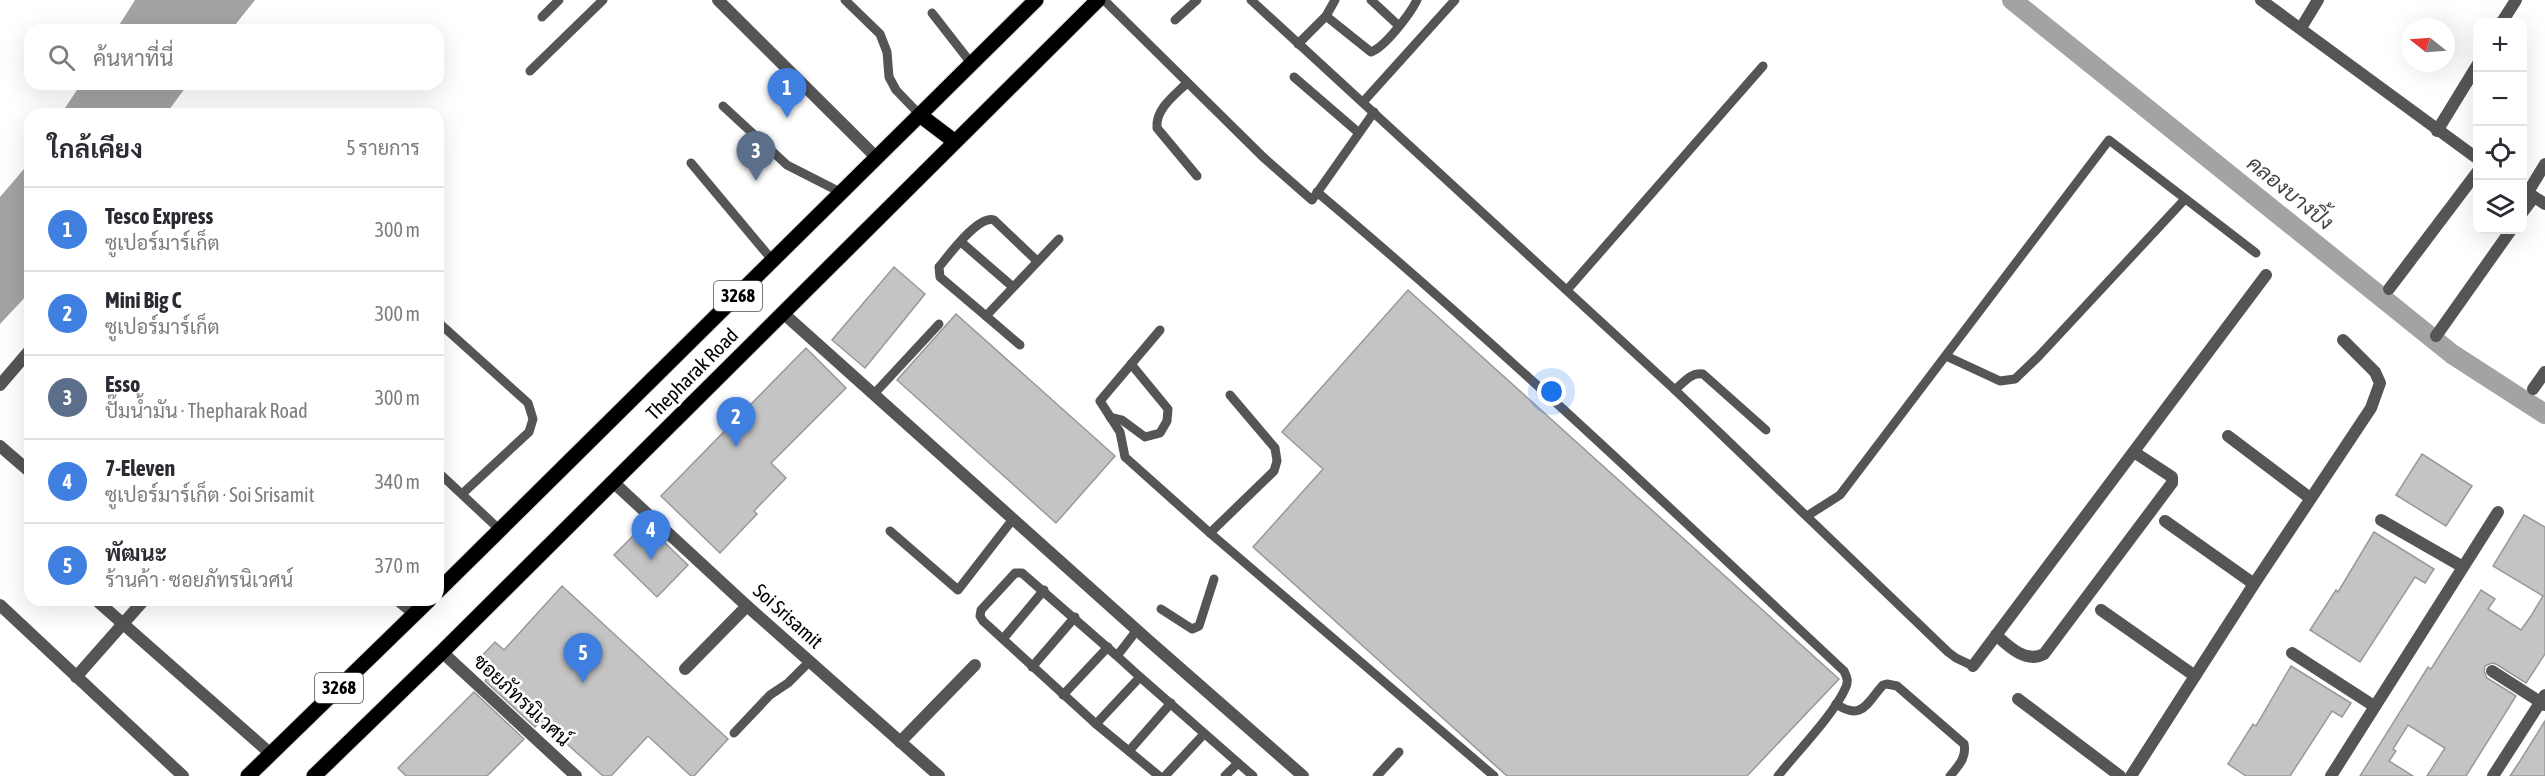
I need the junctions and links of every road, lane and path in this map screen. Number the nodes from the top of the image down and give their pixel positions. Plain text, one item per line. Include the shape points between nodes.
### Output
1 (558, 0) edge
2 (603, 0) edge
3 (718, 0) edge
4 (845, 0) edge
5 (1036, 0) edge
6 (1098, 0) edge
7 (1104, 0) edge
8 (1197, 0) edge
9 (1251, 0) edge
10 (1335, 0) edge
11 (1371, 0) edge
12 (1417, 0) edge
13 (1455, 0) edge
14 (2261, 0) edge
15 (2318, 0) edge
16 (2516, 0) edge
17 (932, 13) dead end
18 (1326, 16) junction
19 (542, 17) dead end
20 (2505, 18) edge
21 (1175, 20) dead end
22 (1399, 26) junction
23 (2301, 28) junction
24 (1298, 44) junction
25 (971, 63) junction
26 (1763, 66) dead end
27 (530, 71) dead end
28 (2473, 72) edge
29 (1294, 77) dead end
30 (1187, 83) junction
31 (1363, 102) junction
32 (723, 106) dead end
33 (1374, 112) junction
34 (921, 116) junction
35 (2437, 131) junction
36 (1359, 133) junction
37 (954, 141) junction
38 (2473, 156) edge
39 (877, 158) junction
40 (691, 162) dead end
41 (2545, 164) edge
42 (1197, 176) dead end
43 (2473, 178) edge
44 (1317, 192) junction
45 (842, 193) junction
46 (2528, 193) edge
47 (2185, 199) junction
48 (2545, 204) edge
49 (2508, 234) edge
50 (1059, 239) dead end
51 (961, 242) junction
52 (2256, 253) dead end
53 (773, 261) junction
54 (1037, 261) junction
55 (2266, 275) dead end
56 (1013, 287) junction
57 (2389, 289) dead end
58 (1567, 290) junction
59 (783, 313) junction
60 (986, 316) junction
61 (939, 324) dead end
62 (444, 327) edge
63 (1160, 330) dead end
64 (2436, 336) dead end
65 (2343, 340) dead end
66 (1020, 345) dead end
67 (1946, 356) junction
68 (24, 357) edge
69 (1131, 364) junction
70 (2545, 372) edge
71 (0, 385) edge
72 (2533, 389) dead end
73 (1676, 390) junction
74 (874, 394) junction
75 (1230, 395) dead end
76 (1110, 417) junction
77 (1766, 430) dead end
78 (2228, 435) dead end
79 (0, 446) edge
80 (2134, 452) junction
81 (24, 466) edge
82 (444, 478) edge
83 (613, 482) junction
84 (462, 494) junction
85 (2310, 498) junction
86 (2498, 512) dead end
87 (1807, 516) junction
88 (1013, 519) junction
89 (2381, 520) dead end
90 (2165, 521) dead end
91 (500, 530) junction
92 (890, 531) dead end
93 (1210, 533) junction
94 (2463, 567) junction
95 (1214, 579) dead end
96 (2254, 584) junction
97 (444, 585) edge
98 (1044, 590) junction
99 (0, 605) edge
100 (103, 606) edge
101 (139, 606) edge
102 (405, 606) edge
103 (423, 606) edge
104 (747, 606) junction
105 (1161, 609) dead end
106 (2102, 610) dead end
107 (415, 614) junction
108 (1075, 617) junction
109 (123, 624) junction
110 (1137, 630) junction
111 (1995, 635) junction
112 (1003, 639) junction
113 (1108, 647) junction
114 (442, 652) junction
115 (2292, 653) dead end
116 (1118, 656) junction
117 (809, 662) junction
118 (975, 665) dead end
119 (1032, 666) junction
120 (1973, 666) joint
121 (685, 669) dead end
122 (2492, 670) dead end
123 (2195, 676) junction
124 (76, 677) junction
125 (1140, 677) junction
126 (1063, 694) junction
127 (2018, 699) dead end
128 (2544, 701) edge
129 (1171, 703) junction
130 (1836, 704) junction
131 (2374, 706) junction
132 (1096, 724) junction
133 (734, 733) dead end
134 (1204, 734) junction
135 (900, 742) junction
136 (1129, 751) junction
137 (1399, 752) dead end
138 (271, 754) junction
139 (1238, 763) junction
140 (183, 776) edge
141 (248, 776) edge
142 (314, 776) edge
143 (576, 776) edge
144 (939, 776) edge
145 (1159, 776) edge
146 (1165, 776) edge
147 (1225, 776) edge
148 (1253, 776) edge
149 (1304, 776) edge
150 (1377, 776) edge
151 (1494, 776) edge
152 (1778, 776) edge
153 (1950, 776) edge
154 (2120, 776) edge
155 (2131, 776) edge
156 (2331, 776) edge
157 (2493, 776) edge

1 - 19 lane
2 - 27 lane
3 - 39 street
4 - 34 lane via 880,34 889,77
5 - 25 main road, Thepharak Road / 3268
6 - 37 main road, Thepharak Road / 3268
7 - 30 lane
8 - 21 lane
9 - 24 lane
10 - 18 lane
11 - 22 lane
12 - 22 lane
13 - 31 lane
14 - 23 street
15 - 23 street
16 - 20 street
17 - 25 lane
18 - 22 lane via 1371,52
18 - 24 lane
23 - 35 street
24 - 31 lane
25 - 34 main road, Thepharak Road / 3268
26 - 58 lane
28 - 35 street
29 - 36 lane
30 - 42 lane via 1161,110 1156,121 1157,128
30 - 44 lane via 1312,200
31 - 33 lane
32 - 45 lane via 787,165
33 - 36 lane
33 - 58 lane
34 - 37 main road
34 - 39 main road, Thepharak Road / 3268
35 - 38 street
36 - 44 lane
37 - 59 main road, Thepharak Road / 3268
39 - 45 main road, Thepharak Road / 3268
40 - 53 lane
41 - 46 street
43 - 57 street
44 - 130 lane via 1573,418 1844,670 1848,680
45 - 53 main road, Thepharak Road / 3268
46 - 48 street
47 - 52 lane
47 - 67 lane via 2015,379 2000,381
47 - 67 lane via 2109,140
49 - 64 street
50 - 54 lane
51 - 54 lane via 980,222 994,220
51 - 56 lane
51 - 60 lane via 938,272
53 - 91 main road, Thepharak Road / 3268
54 - 56 lane
55 - 80 street
56 - 60 lane
58 - 73 lane
59 - 74 street
59 - 83 main road, Thepharak Road / 3268
60 - 66 lane
61 - 74 lane
62 - 84 lane via 528,403 533,419 529,432
63 - 69 lane
65 - 85 street via 2375,372 2380,383 2371,408
67 - 87 lane via 1840,495
68 - 71 street
69 - 76 lane via 1100,401
69 - 76 lane via 1168,410 1167,421 1160,433 1145,437 1122,420
70 - 72 street
73 - 77 lane via 1692,375 1703,374
73 - 87 lane
74 - 88 street
75 - 93 lane via 1275,448 1276,461 1274,471
76 - 93 lane via 1120,432 1125,457
78 - 85 street
79 - 81 street
80 - 111 street
80 - 111 street via 2172,477 2172,483 2044,654 2025,657
82 - 84 lane
83 - 104 street, Soi Srisamit
83 - 114 main road, Thepharak Road / 3268
84 - 91 lane
85 - 96 street
86 - 94 street
87 - 120 lane via 1948,652
88 - 92 lane via 958,590
88 - 110 street
89 - 94 street
90 - 96 street
91 - 97 main road, Thepharak Road / 3268
93 - 151 lane
94 - 131 street
95 - 105 lane via 1195,629
96 - 123 street
98 - 108 lane
98 - 112 lane
98 - 112 lane via 1022,573 1015,573 981,610 983,621
99 - 124 street
100 - 109 street
101 - 109 street
102 - 107 street
103 - 107 main road, 3268
104 - 117 street, Soi Srisamit
104 - 121 street
106 - 123 street
107 - 138 main road, 3268
108 - 113 lane
108 - 119 lane
109 - 124 street
109 - 138 street
110 - 116 lane
110 - 149 street
111 - 120 street
112 - 119 lane
113 - 116 lane
113 - 126 lane
114 - 142 main road, Thepharak Road / 3268
114 - 143 street, ซอยภัทรนิเวศน์
115 - 131 street
116 - 125 lane
117 - 133 lane
117 - 135 street, Soi Srisamit
118 - 135 street
119 - 126 lane
122 - 128 street
123 - 155 street
124 - 140 street
125 - 129 lane
125 - 132 lane
126 - 132 lane
127 - 154 street
128 - 157 street
129 - 134 lane
129 - 136 lane
130 - 152 lane
130 - 153 lane via 1856,713 1883,685 1897,686 1964,744 1963,760
131 - 156 street
132 - 136 lane
134 - 139 lane
134 - 146 lane
135 - 144 street, Soi Srisamit
136 - 145 lane
137 - 150 lane
138 - 141 main road, 3268
139 - 147 lane
139 - 148 lane

